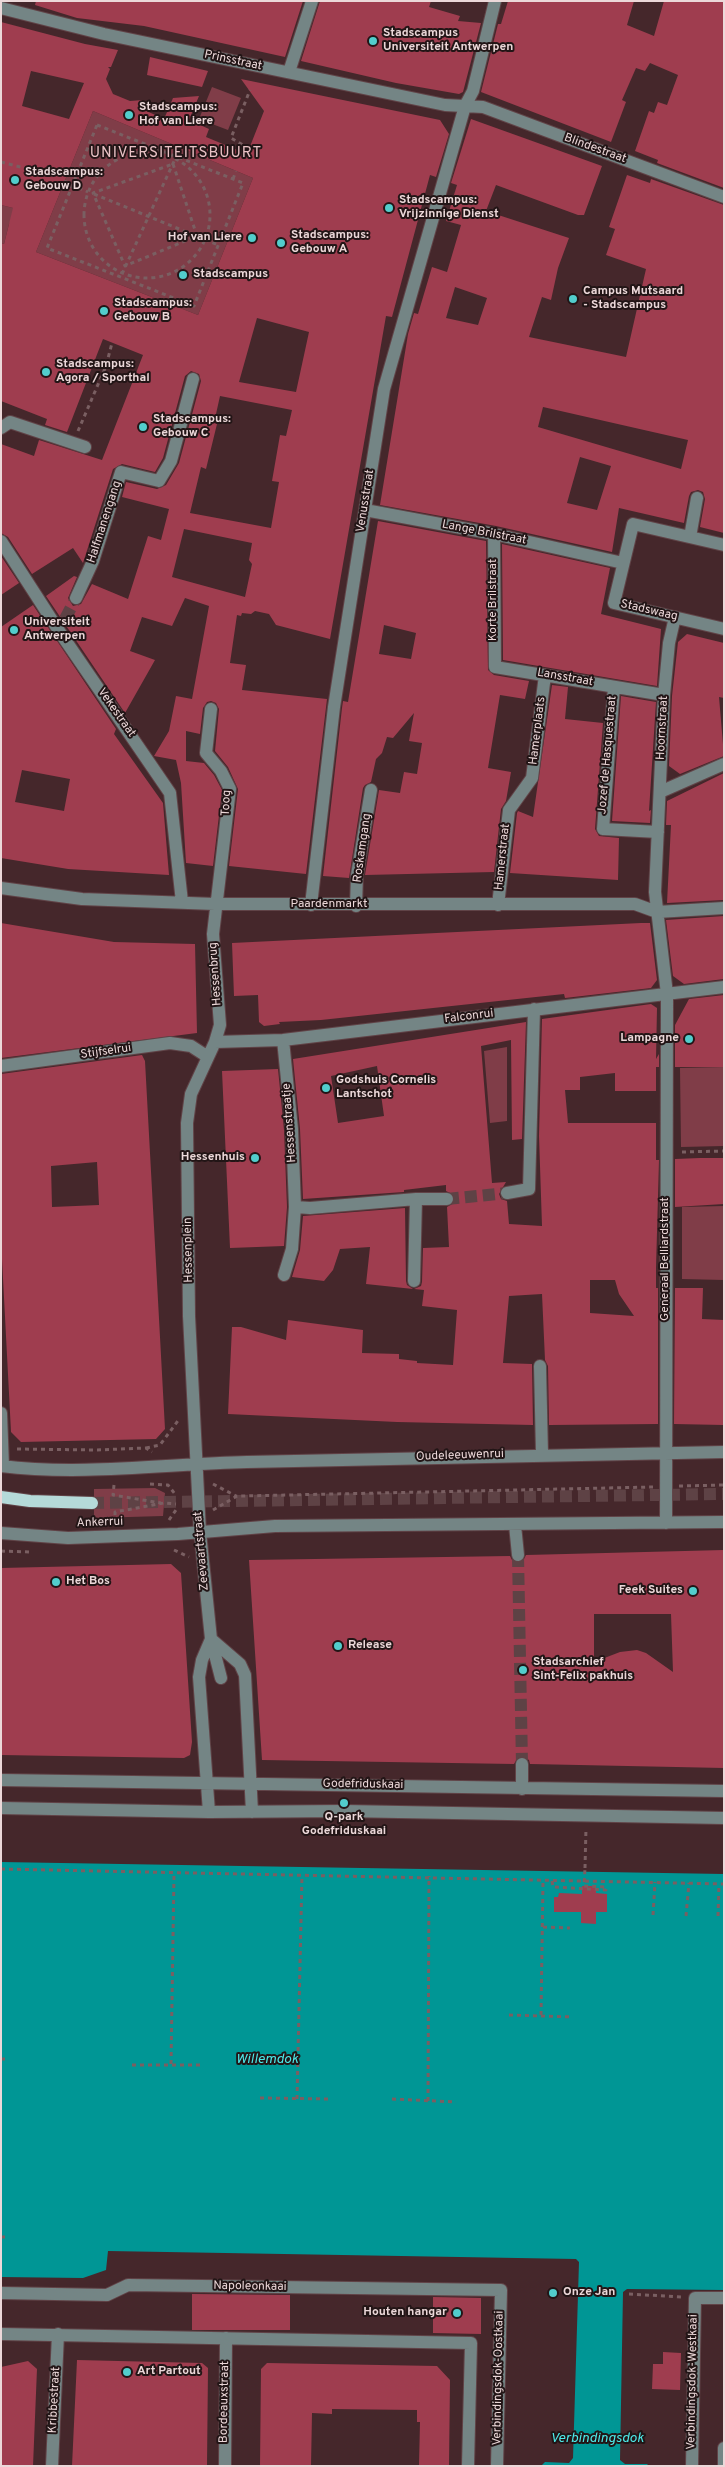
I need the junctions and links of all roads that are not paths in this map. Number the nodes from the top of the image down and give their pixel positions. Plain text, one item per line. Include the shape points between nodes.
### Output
1 (312, 1) edge
2 (495, 1) edge
3 (1, 8) edge
4 (288, 72) junction
5 (465, 106) junction
6 (724, 197) edge
7 (193, 379) dead end
8 (1, 428) edge
9 (79, 445) road end
10 (697, 498) dead end
11 (365, 510) junction
12 (494, 534) junction
13 (690, 537) junction
14 (1, 541) edge
15 (724, 545) edge
16 (623, 563) junction
17 (76, 598) tunnel mouth
18 (675, 617) junction
19 (65, 619) tunnel mouth
20 (724, 629) edge
21 (59, 631) junction
22 (495, 667) joint
23 (545, 675) junction
24 (614, 687) junction
25 (664, 695) junction
26 (211, 709) dead end
27 (724, 764) edge
28 (371, 790) dead end
29 (660, 792) junction
30 (509, 810) joint
31 (658, 835) junction
32 (1, 888) edge
33 (182, 902) junction
34 (215, 904) junction
35 (311, 905) junction
36 (498, 905) junction
37 (356, 906) junction
38 (724, 908) edge
39 (657, 912) junction
40 (724, 988) edge
41 (667, 994) junction
42 (534, 1009) junction
43 (283, 1040) junction
44 (215, 1042) junction
45 (208, 1057) junction
46 (1, 1066) edge
47 (506, 1192) tunnel mouth
48 (416, 1199) junction
49 (447, 1199) tunnel mouth
50 (295, 1207) junction
51 (284, 1275) dead end
52 (414, 1282) dead end
53 (540, 1366) dead end
54 (1, 1413) edge
55 (724, 1452) edge
56 (665, 1453) junction
57 (542, 1454) junction
58 (197, 1464) junction
59 (2, 1466) edge
60 (1, 1497) edge
61 (92, 1503) tunnel mouth
62 (724, 1522) edge
63 (666, 1524) junction
64 (515, 1525) junction
65 (199, 1526) junction
66 (1, 1534) edge
67 (518, 1555) tunnel mouth
68 (211, 1639) junction
69 (221, 1678) dead end
70 (522, 1764) tunnel mouth
71 (1, 1780) edge
72 (207, 1783) junction
73 (251, 1783) junction
74 (522, 1788) junction
75 (724, 1791) edge
76 (1, 1808) edge
77 (209, 1812) junction
78 (252, 1812) junction
79 (724, 1818) edge
80 (501, 2290) joint
81 (1, 2294) edge
82 (724, 2298) edge
83 (1, 2334) edge
84 (58, 2334) junction
85 (226, 2338) junction
86 (724, 2448) edge
87 (52, 2466) edge
88 (225, 2466) edge
89 (468, 2466) edge
90 (497, 2466) edge
91 (692, 2466) edge
92 (724, 2466) edge

1 - 4 street
2 - 5 street, Venusstraat via 473,91
3 - 4 street, Prinsstraat via 104,34
4 - 5 street, Prinsstraat via 445,105
5 - 6 street, Blindestraat via 483,107
5 - 11 street, Venusstraat via 384,389
7 - 17 street, Halfmanengang via 171,461 158,481 121,472 93,562
8 - 9 street via 10,422
10 - 13 street
11 - 12 street, Lange Brilstraat
11 - 35 street, Venusstraat via 334,707
12 - 16 street, Lange Brilstraat
12 - 22 street, Korte Brilstraat
13 - 15 street, Stadswaag
13 - 16 street, Stadswaag via 633,524
14 - 21 street, Vekestraat
16 - 18 street, Stadswaag via 614,603
18 - 20 street, Stadswaag
18 - 25 street, Hoornstraat
19 - 21 street
21 - 33 street, Vekestraat via 170,793
22 - 23 street, Lansstraat
23 - 24 street, Lansstraat
23 - 30 street, Hamerplaats via 532,778
24 - 25 street, Lansstraat
24 - 31 street, Jozef de Hasquestraat via 603,829
25 - 29 street, Hoornstraat
26 - 34 street, Toog via 206,753 230,788
27 - 29 street
28 - 37 street, Roskamgang
29 - 31 street, Hoornstraat
30 - 36 street, Hamerstraat
31 - 39 street, Hoornstraat
32 - 33 street, Paardenmarkt via 82,899
33 - 34 street, Paardenmarkt
34 - 35 street, Paardenmarkt
34 - 44 street, Hessenbrug via 213,934 220,1026
35 - 37 street, Paardenmarkt
36 - 37 street, Paardenmarkt
36 - 39 street, Paardenmarkt via 635,904
38 - 39 street
39 - 41 street, Generaal Belliardstraat
40 - 41 street, Falconrui
41 - 42 street, Falconrui
41 - 56 street, Generaal Belliardstraat
42 - 43 street, Falconrui
42 - 47 street via 529,1189
43 - 44 street, Falconrui
43 - 50 street, Hessenstraatje via 292,1129
44 - 45 street, Hessenplein
45 - 46 street, Stijfselrui via 191,1046 170,1043
45 - 58 street, Hessenplein via 191,1094 187,1123 189,1316
48 - 49 street
48 - 50 street
48 - 52 street
50 - 51 street, Hessenstraatje via 292,1249
53 - 57 street
54 - 59 street
55 - 56 street, Oudeleeuwenrui
56 - 57 street, Oudeleeuwenrui
56 - 63 street, Generaal Belliardstraat
57 - 58 street, Oudeleeuwenrui
58 - 59 street via 88,1469
58 - 65 street, Zeevaartstraat
60 - 61 main road, Ankerrui
62 - 63 street
63 - 64 street
64 - 65 street
64 - 67 street
65 - 66 street, Ankerrui via 68,1538
65 - 68 street, Zeevaartstraat
68 - 69 street
68 - 72 street, Zeevaartstraat via 199,1677
68 - 73 street via 240,1664 245,1675
70 - 74 street
71 - 72 street, Godefriduskaai
72 - 73 street, Godefriduskaai
72 - 77 street, Zeevaartstraat
73 - 74 street, Godefriduskaai
73 - 78 street
74 - 75 street, Godefriduskaai
76 - 77 street
77 - 78 street
78 - 79 street
80 - 81 street, Napoleonkaai via 128,2285 107,2295
80 - 90 street, Verbindingsdok-Oostkaai
82 - 91 street, Verbindingsdok-Westkaai via 695,2298
83 - 84 street
84 - 85 street
84 - 87 street, Kribbestraat
85 - 88 street, Bordeauxstraat
85 - 89 street via 471,2343
86 - 92 street

